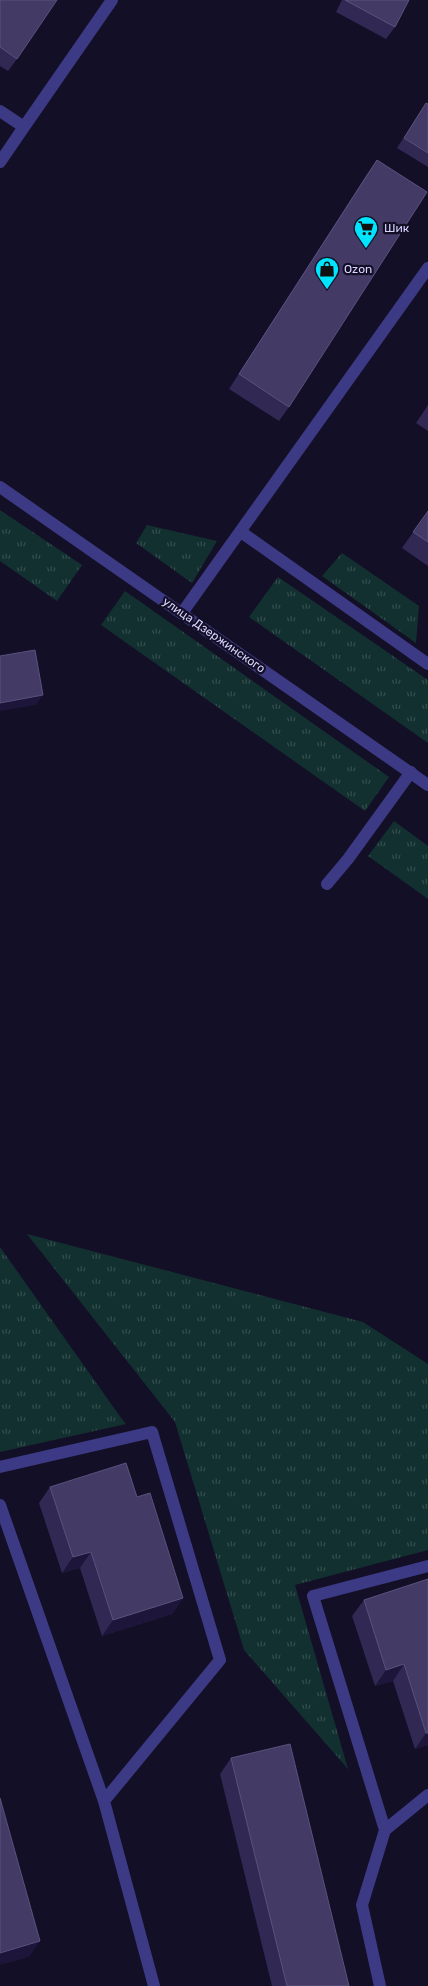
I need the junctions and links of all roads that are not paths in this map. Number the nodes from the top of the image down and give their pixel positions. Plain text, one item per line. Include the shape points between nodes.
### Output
1 (112, 0) edge
2 (0, 110) edge
3 (24, 127) junction
4 (0, 162) edge
5 (428, 268) edge
6 (0, 487) edge
7 (240, 532) junction
8 (182, 613) junction
9 (428, 664) edge
10 (411, 772) junction
11 (428, 784) edge
12 (327, 884) dead end
13 (0, 1468) edge
14 (0, 1505) edge
15 (428, 1566) edge
16 (428, 1795) edge
17 (104, 1801) junction
18 (384, 1830) junction
19 (154, 1986) edge
20 (380, 1986) edge

1 - 3 street
2 - 3 street
3 - 4 street
5 - 7 street
6 - 8 street, улица Дзержинского
7 - 8 street
7 - 9 street
8 - 10 street, улица Дзержинского
10 - 11 street, улица Дзержинского
10 - 12 street
13 - 17 street via 152,1432 220,1660
14 - 17 street
15 - 18 street via 313,1596
16 - 18 street
17 - 19 street
18 - 20 street via 362,1905

